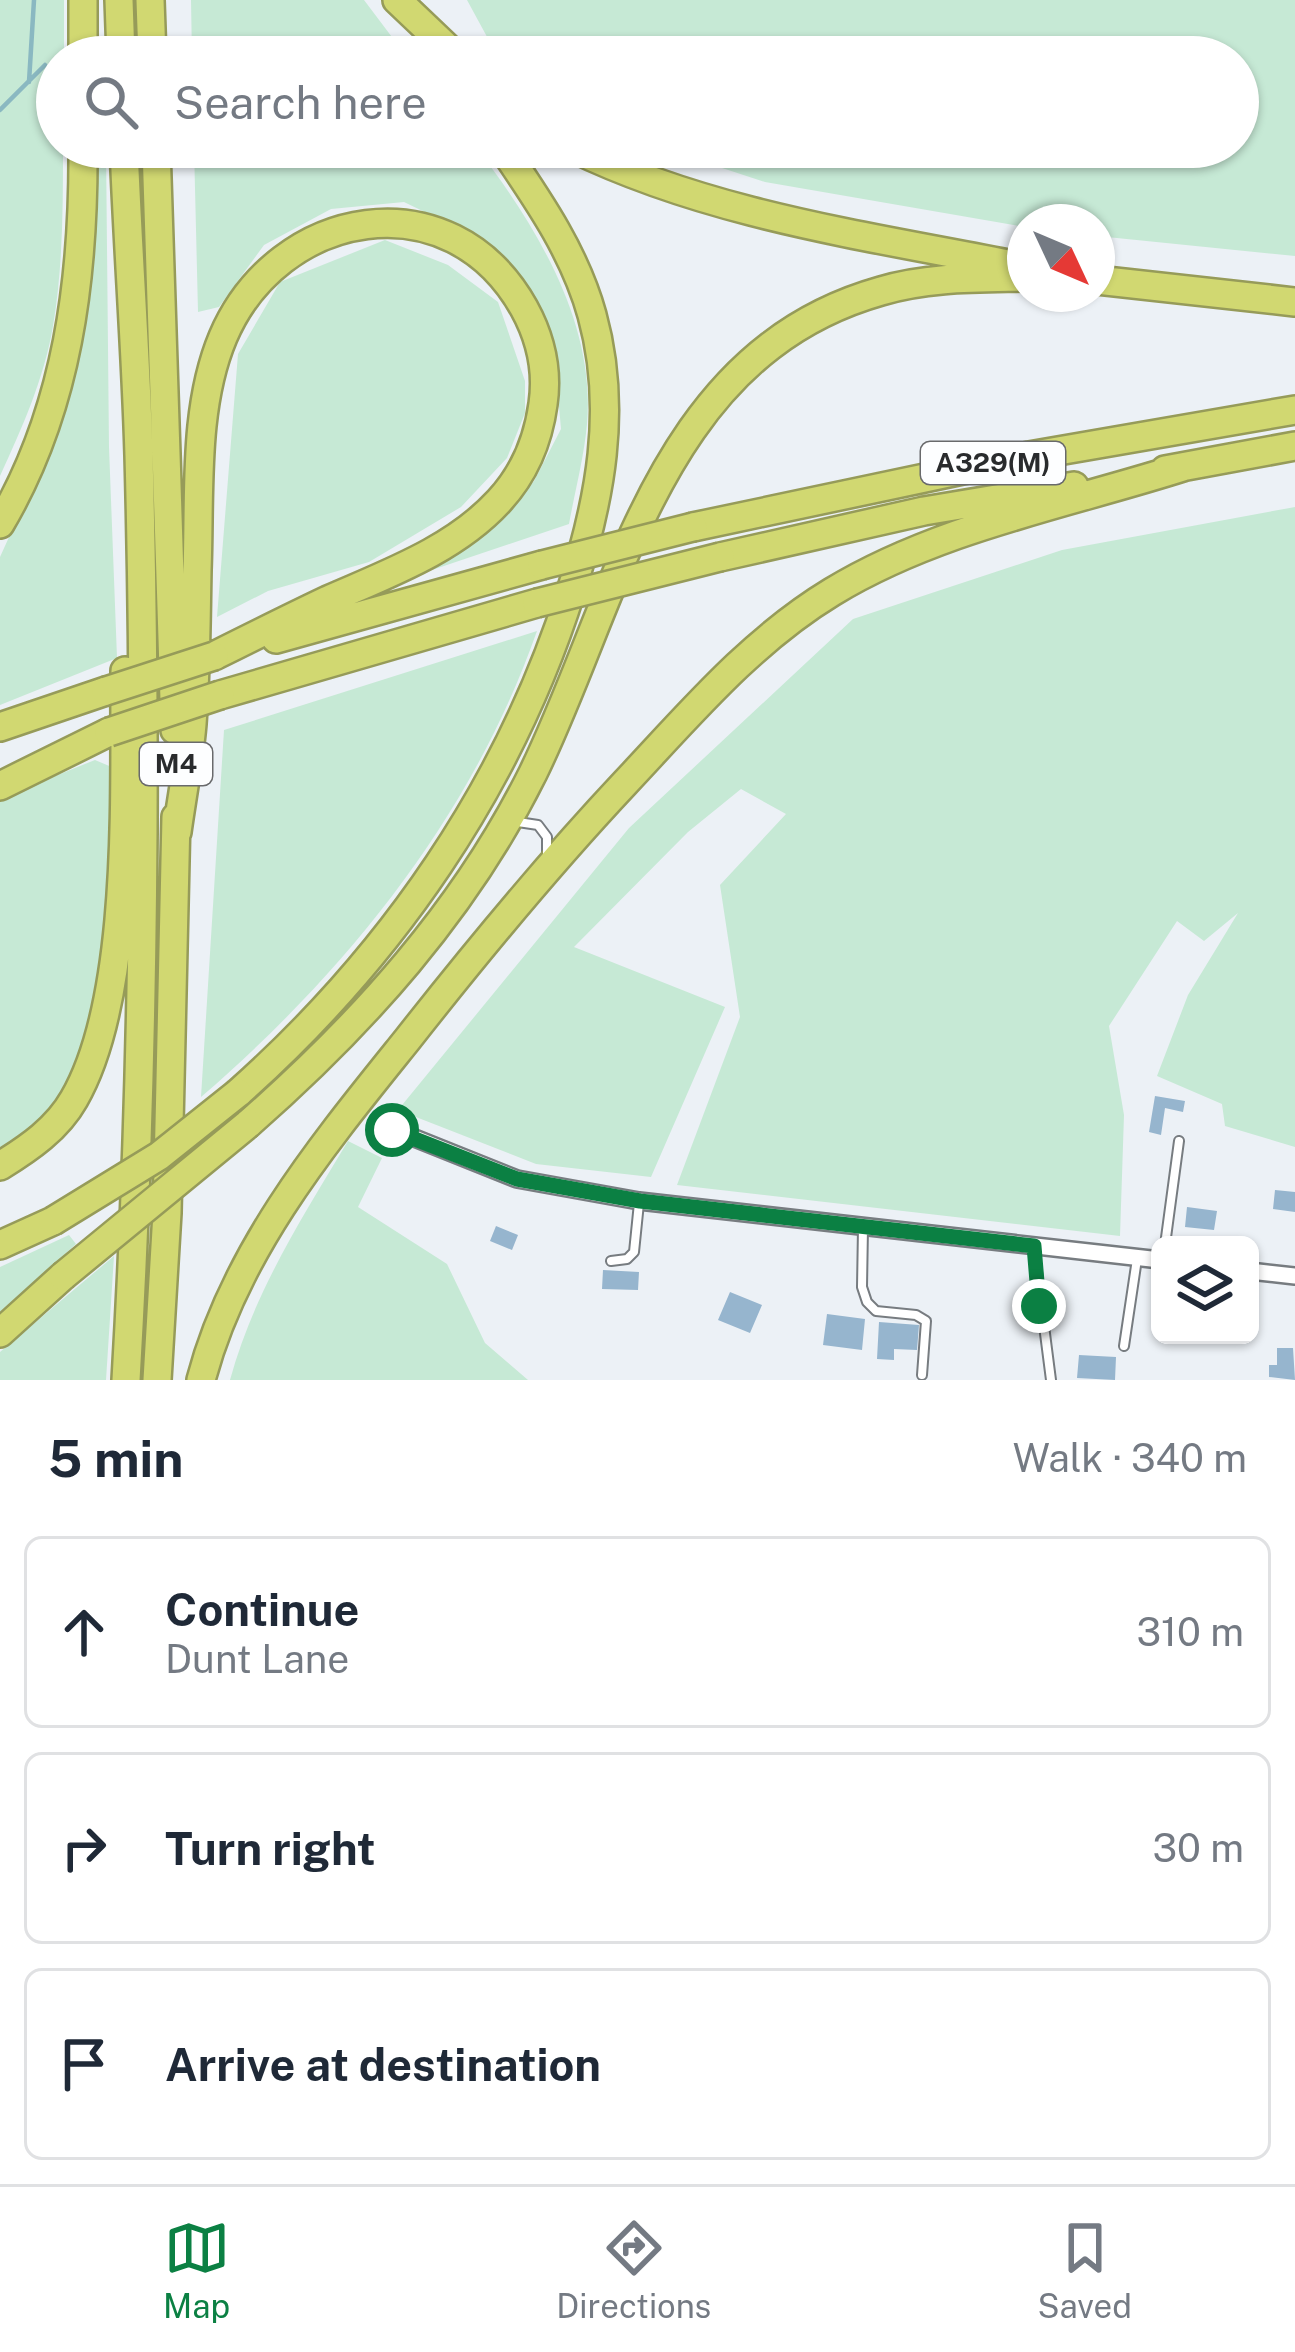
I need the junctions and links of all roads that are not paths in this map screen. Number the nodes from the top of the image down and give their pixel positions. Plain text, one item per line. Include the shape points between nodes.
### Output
1 (83, 0) edge
2 (119, 0) edge
3 (150, 0) edge
4 (396, 0) edge
5 (83, 36) edge
6 (120, 36) edge
7 (151, 36) edge
8 (421, 36) edge
9 (435, 36) edge
10 (82, 168) edge
11 (125, 168) edge
12 (157, 168) edge
13 (516, 168) edge
14 (618, 168) edge
15 (1007, 264) edge
16 (1007, 277) edge
17 (1115, 282) edge
18 (1295, 302) edge
19 (1295, 410) edge
20 (1295, 446) edge
21 (139, 449) junction
22 (1183, 467) junction
23 (0, 524) edge
24 (214, 656) junction
25 (0, 727) edge
26 (109, 732) junction
27 (0, 764) edge
28 (0, 786) edge
29 (504, 824) junction
30 (177, 832) junction
31 (546, 869) junction
32 (392, 1130) dead end
33 (1179, 1141) dead end
34 (0, 1166) edge
35 (640, 1201) junction
36 (863, 1228) junction
37 (1166, 1236) edge
38 (0, 1245) edge
39 (1034, 1246) junction
40 (1138, 1258) junction
41 (1151, 1259) edge
42 (610, 1261) dead end
43 (1259, 1272) edge
44 (1295, 1276) edge
45 (0, 1333) edge
46 (1124, 1346) dead end
47 (922, 1375) dead end
48 (126, 1380) edge
49 (157, 1380) edge
50 (201, 1380) edge
51 (1051, 1380) edge

1 - 5 highway
2 - 6 highway
3 - 7 highway
4 - 8 highway
4 - 9 highway
10 - 23 highway via 79,272 65,360 26,475
11 - 21 highway, M4
12 - 30 highway, M4
13 - 38 highway, bridge via 556,229 592,314 605,427 589,536 527,710 441,863 339,994 238,1093 159,1156
14 - 15 highway via 710,198
16 - 29 highway via 882,290 804,323 740,370 682,442 651,498
17 - 18 highway
19 - 24 highway, A329(M), bridge via 694,527
20 - 22 highway, A329(M)
21 - 34 highway via 118,901 103,1020 59,1120
21 - 48 highway, M4 via 143,934
22 - 26 highway, A329(M), bridge via 924,511 720,557 536,603
22 - 31 highway via 945,540 831,592 731,672
24 - 25 highway, A329(M), bridge
24 - 30 highway via 440,547 482,518 522,470 542,414 540,347 509,286 459,244 395,224 317,236 267,271 223,338 207,396 192,724
26 - 27 highway, A329(M)
26 - 28 highway
29 - 31 lane via 538,825 547,837
29 - 45 highway, bridge via 451,906 326,1053
30 - 49 highway, M4
31 - 50 highway via 301,1179 233,1291
32 - 35 street via 517,1179
33 - 37 lane
35 - 36 street
35 - 42 lane via 634,1252
36 - 39 street
36 - 47 lane via 863,1295 877,1311 926,1322
39 - 40 street
39 - 51 lane
40 - 41 street
40 - 46 lane
43 - 44 street

